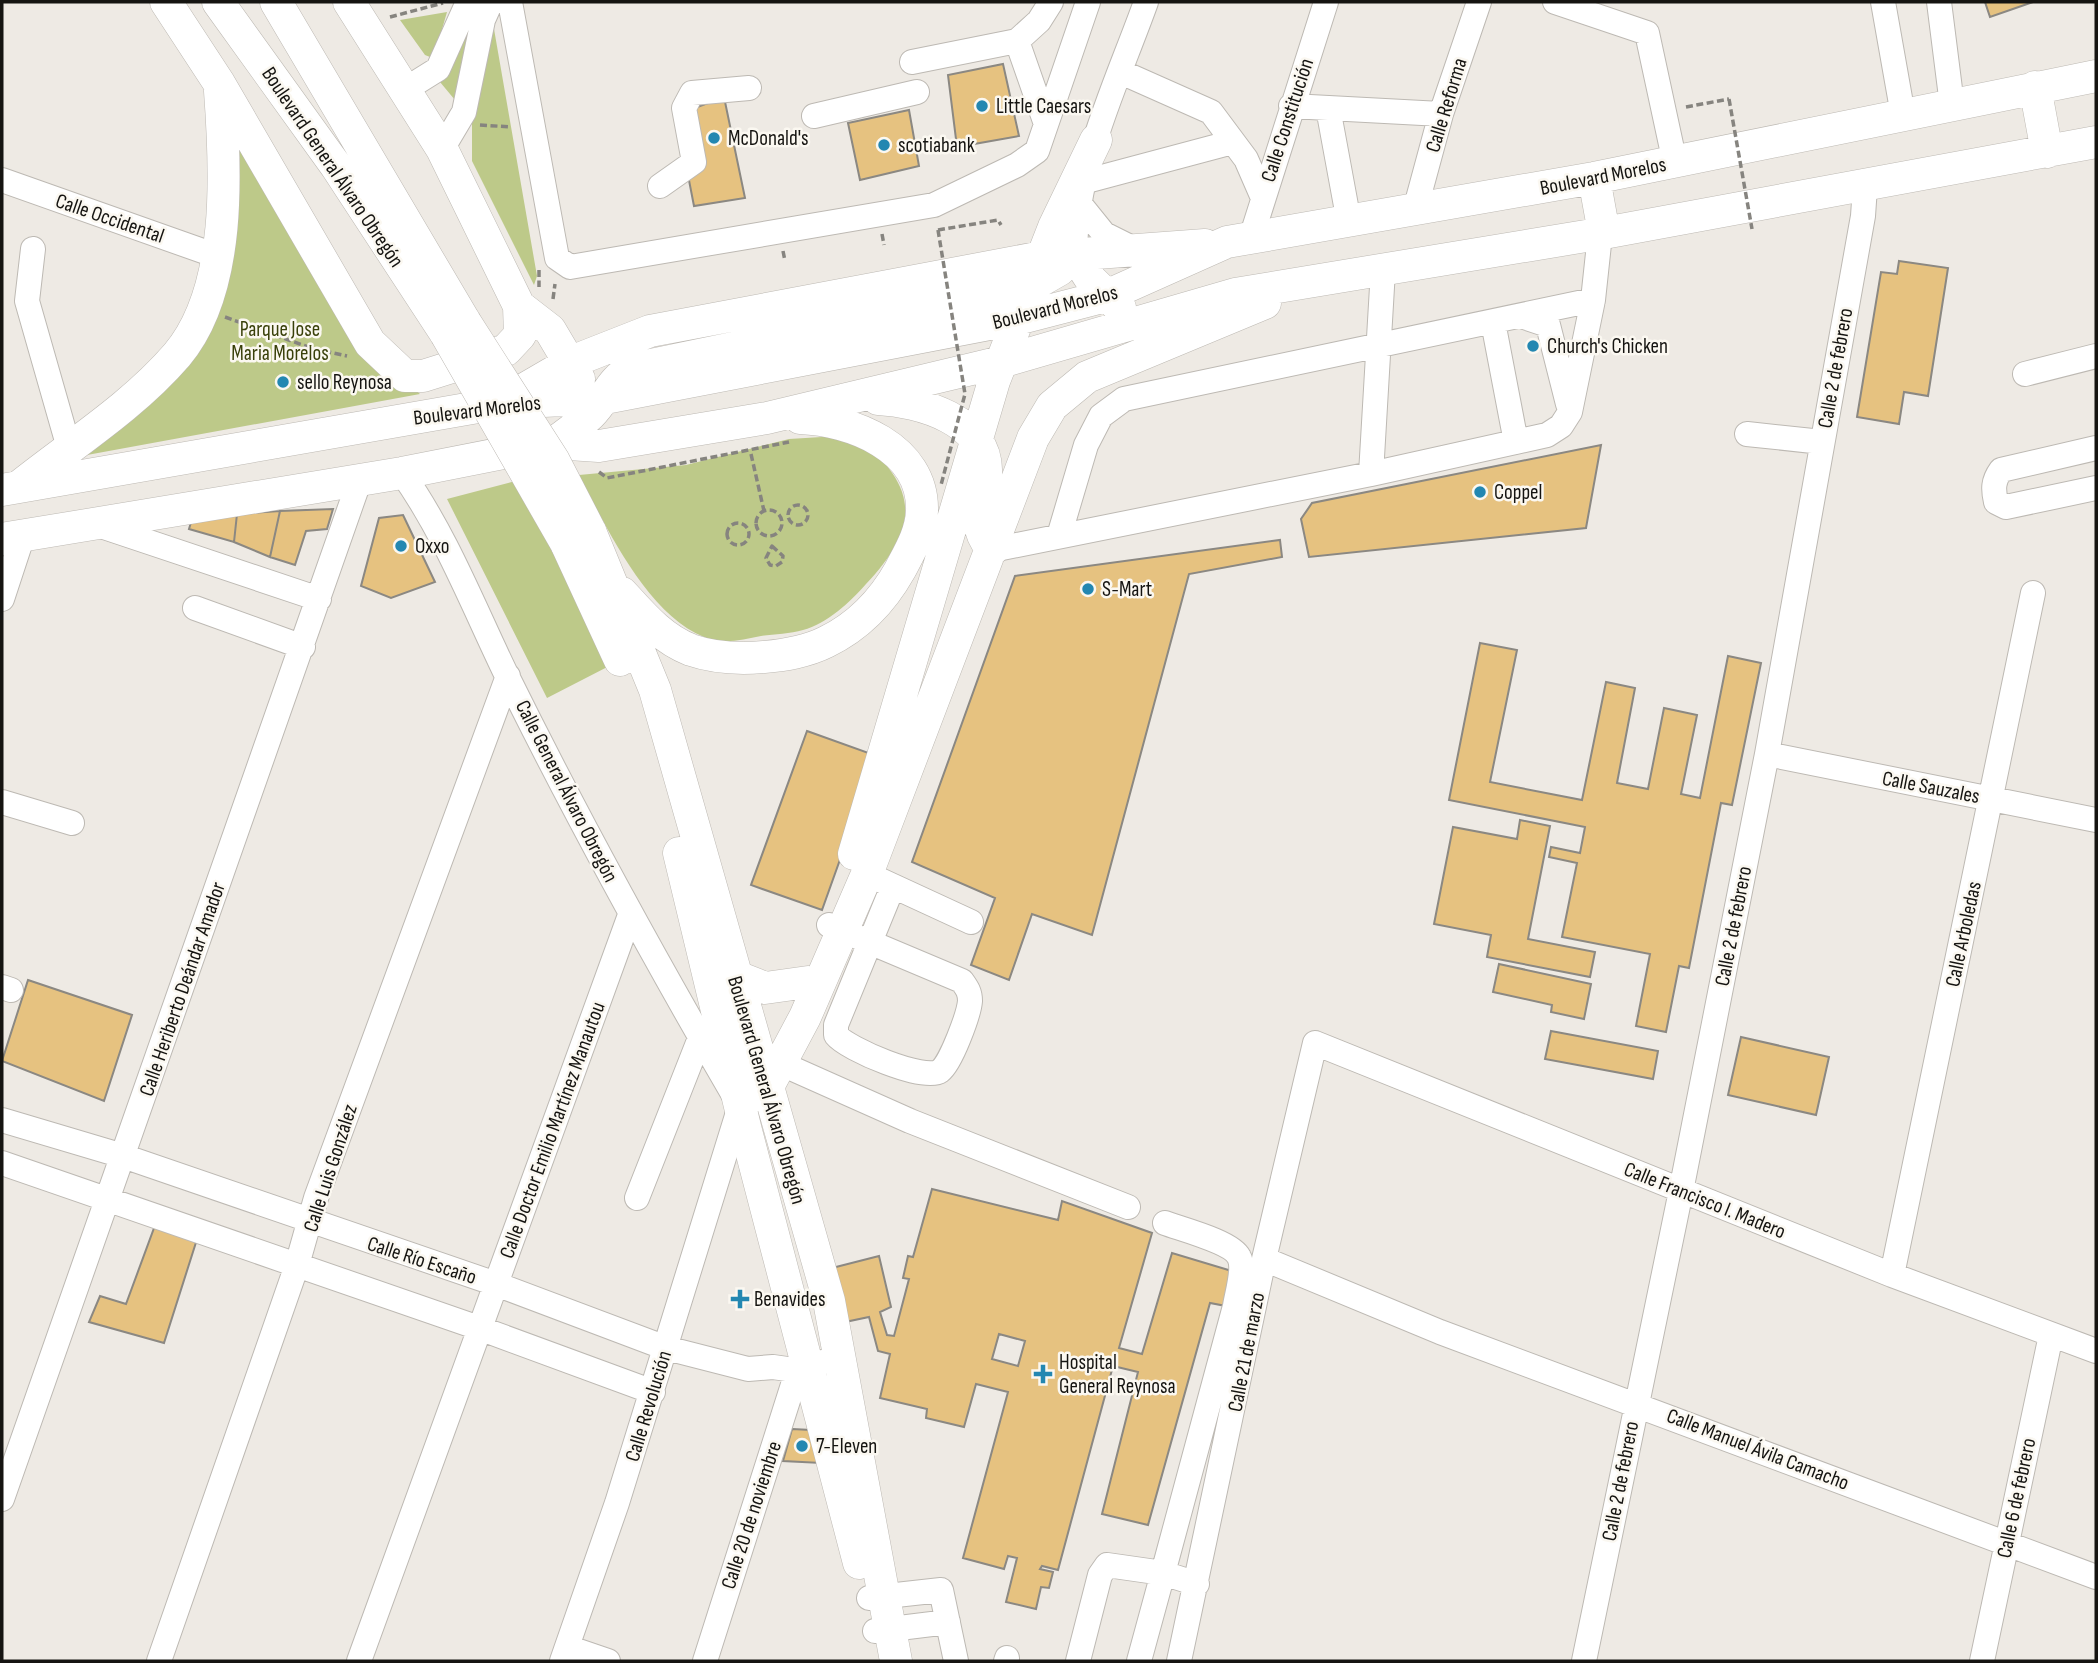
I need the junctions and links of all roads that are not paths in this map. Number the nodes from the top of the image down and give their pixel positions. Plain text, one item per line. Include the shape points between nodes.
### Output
1 (166, 2) edge
2 (218, 2) edge
3 (275, 2) edge
4 (349, 2) edge
5 (468, 2) edge
6 (491, 2) edge
7 (510, 2) edge
8 (1051, 2) edge
9 (1088, 2) edge
10 (1146, 2) edge
11 (1326, 2) edge
12 (1479, 2) edge
13 (1883, 2) edge
14 (1939, 2) edge
15 (1560, 3) edge
16 (1017, 41) junction
17 (912, 62) dead end
18 (1121, 72) junction
19 (2096, 76) edge
20 (219, 83) junction
21 (2035, 87) junction
22 (749, 88) dead end
23 (407, 89) junction
24 (917, 93) dead end
25 (1952, 105) junction
26 (1291, 106) junction
27 (1328, 108) junction
28 (1441, 114) junction
29 (1903, 115) junction
30 (814, 116) dead end
31 (1046, 124) junction
32 (1096, 140) junction
33 (1233, 142) junction
34 (2096, 142) edge
35 (442, 149) junction
36 (2047, 152) junction
37 (1675, 163) junction
38 (1594, 178) junction
39 (2, 180) edge
40 (660, 186) dead end
41 (1865, 187) junction
42 (1081, 192) junction
43 (1263, 198) junction
44 (1415, 210) junction
45 (1349, 222) junction
46 (1604, 233) junction
47 (1239, 240) junction
48 (33, 249) dead end
49 (1139, 251) junction
50 (1075, 255) junction
51 (217, 256) junction
52 (1383, 270) junction
53 (1037, 272) junction
54 (1305, 285) junction
55 (1106, 296) junction
56 (1593, 300) junction
57 (519, 306) junction
58 (1520, 316) junction
59 (1021, 318) junction
60 (1493, 322) junction
61 (1139, 323) junction
62 (455, 328) junction
63 (1381, 347) junction
64 (2096, 356) edge
65 (570, 362) junction
66 (1001, 362) junction
67 (2025, 374) dead end
68 (605, 398) junction
69 (848, 399) junction
70 (501, 403) junction
71 (1570, 412) junction
72 (767, 418) junction
73 (1747, 434) dead end
74 (977, 441) junction
75 (1516, 442) junction
76 (1822, 442) junction
77 (554, 443) junction
78 (69, 447) junction
79 (2096, 448) edge
80 (402, 473) junction
81 (1371, 474) junction
82 (360, 479) junction
83 (2096, 488) edge
84 (10, 489) edge
85 (98, 525) junction
86 (1059, 536) junction
87 (13, 537) edge
88 (578, 538) junction
89 (992, 550) junction
90 (608, 579) junction
91 (2033, 593) dead end
92 (2, 599) edge
93 (319, 599) junction
94 (195, 608) dead end
95 (303, 647) junction
96 (910, 672) junction
97 (508, 676) junction
98 (1767, 754) junction
99 (1992, 800) junction
100 (2, 802) edge
101 (2096, 820) edge
102 (72, 823) dead end
103 (870, 876) junction
104 (630, 915) junction
105 (971, 922) dead end
106 (847, 932) junction
107 (735, 976) junction
108 (808, 982) junction
109 (700, 1038) junction
110 (1315, 1043) joint
111 (771, 1073) junction
112 (2, 1120) edge
113 (738, 1127) junction
114 (123, 1156) junction
115 (2, 1163) edge
116 (1681, 1191) junction
117 (637, 1198) dead end
118 (108, 1199) junction
119 (1128, 1207) dead end
120 (312, 1223) junction
121 (1165, 1223) dead end
122 (1265, 1259) junction
123 (297, 1265) junction
124 (1892, 1275) junction
125 (496, 1284) junction
126 (479, 1328) junction
127 (2050, 1335) junction
128 (666, 1348) junction
129 (839, 1349) junction
130 (2096, 1351) edge
131 (803, 1371) junction
132 (653, 1392) junction
133 (1636, 1403) junction
134 (2, 1499) edge
135 (2007, 1542) junction
136 (1163, 1573) junction
137 (2096, 1577) edge
138 (1197, 1584) junction
139 (877, 1598) junction
140 (948, 1622) junction
141 (882, 1641) edge
142 (564, 1654) edge
143 (159, 1661) edge
144 (359, 1661) edge
145 (608, 1661) edge
146 (705, 1661) edge
147 (896, 1661) edge
148 (956, 1661) edge
149 (1078, 1661) edge
150 (1139, 1661) edge
151 (1179, 1661) edge
152 (1584, 1661) edge
153 (1982, 1661) edge

1 - 20 main road
2 - 62 main road, Boulevard General Álvaro Obregón
3 - 62 main road, Boulevard General Álvaro Obregón
4 - 23 main road
5 - 23 street via 438,69
6 - 35 street via 464,112
7 - 31 street via 557,258 570,267 934,205 1037,151
8 - 16 street
9 - 31 street
10 - 18 street
11 - 26 street, Calle Constitución
12 - 28 street, Calle Reforma
13 - 29 street
14 - 25 street
15 - 37 street via 1647,33
16 - 17 street
16 - 31 street
18 - 32 street
18 - 33 street via 1205,107
19 - 21 main road, Boulevard Morelos
20 - 51 main road via 223,182
20 - 57 main road via 370,343 405,376 423,376 506,350 520,335
21 - 25 main road, Boulevard Morelos
21 - 36 main road
22 - 40 street via 692,93 684,108 694,162
23 - 35 main road
24 - 30 street
25 - 29 main road, Boulevard Morelos
26 - 27 street
26 - 43 street, Calle Constitución
27 - 28 street
27 - 45 street
28 - 44 street, Calle Reforma
29 - 37 main road, Boulevard Morelos
32 - 42 street
32 - 53 main road
33 - 42 street
33 - 43 street
34 - 36 main road, Boulevard Morelos
35 - 57 main road
36 - 41 main road, Boulevard Morelos
37 - 38 main road, Boulevard Morelos
38 - 44 main road, Boulevard Morelos
38 - 46 main road
39 - 51 street, Calle Occidental
41 - 46 main road, Boulevard Morelos
41 - 76 street, Calle 2 de febrero
42 - 49 street via 1104,234
42 - 50 street
43 - 47 street, Calle Constitución
44 - 45 main road, Boulevard Morelos
45 - 47 main road, Boulevard Morelos
46 - 52 main road, Boulevard Morelos
46 - 56 street
47 - 49 main road
47 - 55 main road, Boulevard Morelos
48 - 78 street via 27,301
49 - 50 main road
50 - 53 main road
50 - 55 main road
51 - 78 main road via 201,315 179,353 146,387
52 - 54 main road, Boulevard Morelos
52 - 63 street
53 - 59 main road
53 - 65 main road via 650,331
53 - 68 main road via 632,369 616,377
54 - 61 main road, Boulevard Morelos via 1235,294
54 - 89 main road via 1087,377 1072,388 1052,405 1033,438
55 - 59 main road, Boulevard Morelos
55 - 61 main road
56 - 58 street
56 - 71 street
57 - 65 main road via 550,330
58 - 60 street
58 - 71 street via 1548,325
59 - 66 main road
59 - 68 main road, Boulevard Morelos
60 - 63 street
60 - 75 street
61 - 66 main road, Boulevard Morelos
62 - 88 main road, bridge
63 - 81 street
63 - 86 street via 1124,399 1101,416 1086,445
64 - 67 street
65 - 68 main road via 582,384
65 - 70 main road
66 - 69 main road, Boulevard Morelos
66 - 74 main road
68 - 70 main road, Boulevard Morelos
68 - 77 main road
69 - 72 main road, Boulevard Morelos
69 - 74 main road via 921,404 951,419
70 - 84 main road, Boulevard Morelos
71 - 75 street via 1561,426 1547,435
72 - 77 main road, Boulevard Morelos via 599,446
72 - 90 main road via 848,425 888,447 911,472 919,489 920,522 909,555 879,603 848,629 814,647 748,659 721,657 690,649 657,630
73 - 76 street
74 - 89 main road via 986,472 979,525
74 - 96 main road
75 - 81 street
76 - 98 street, Calle 2 de febrero
77 - 80 main road, Boulevard Morelos
78 - 84 main road
79 - 83 street via 2001,470 1993,491 1996,502 2006,507
80 - 82 main road, Boulevard Morelos
80 - 97 street, Calle General Álvaro Obregón via 469,593
81 - 86 street
82 - 85 main road, Boulevard Morelos
82 - 93 street, Calle Heriberto Deándar Amador
85 - 87 main road, Boulevard Morelos
85 - 93 street
86 - 89 street
87 - 92 street
88 - 90 main road, Boulevard General Álvaro Obregón
88 - 113 main road, Boulevard General Álvaro Obregón via 629,681 679,852
89 - 96 main road via 970,569 939,634
89 - 103 main road
90 - 107 main road, Boulevard General Álvaro Obregón via 655,690
91 - 99 street, Calle Arboledas
93 - 95 street, Calle Heriberto Deándar Amador
94 - 95 street
95 - 114 street, Calle Heriberto Deándar Amador
96 - 103 main road
97 - 104 street, Calle General Álvaro Obregón
97 - 120 street, Calle Luis González via 316,1198
98 - 99 street, Calle Sauzales
98 - 116 street, Calle 2 de febrero
99 - 101 street, Calle Sauzales
99 - 124 street, Calle Arboledas
100 - 102 street
103 - 105 street
103 - 106 main road
103 - 106 street
104 - 109 street, Calle General Álvaro Obregón
104 - 125 street, Calle Doctor Emilio Martínez Manautou
106 - 106 street via 962,981 969,991 970,1003 950,1059 940,1072 929,1075 888,1063 842,1043 836,1035
106 - 108 main road
106 - 111 main road
107 - 108 main road via 765,988
107 - 111 main road, Boulevard General Álvaro Obregón
108 - 111 main road
109 - 113 street, Calle General Álvaro Obregón
109 - 117 street
110 - 116 street, Calle Francisco I. Madero
110 - 122 street, Calle 21 de marzo
111 - 113 main road
111 - 119 street via 910,1121
111 - 129 main road, Boulevard General Álvaro Obregón
112 - 114 street, Calle Río Escaño
113 - 128 street, Calle Revolución
113 - 131 main road, Boulevard General Álvaro Obregón
114 - 118 street, Calle Heriberto Deándar Amador
114 - 120 street, Calle Río Escaño
115 - 118 street
116 - 124 street, Calle Francisco I. Madero
116 - 133 street, Calle 2 de febrero
118 - 123 street
118 - 134 street, Calle Heriberto Deándar Amador
120 - 123 street, Calle Luis González
120 - 125 street, Calle Río Escaño
121 - 136 street via 1234,1251 1241,1265 1235,1306
122 - 133 street, Calle Manuel Ávila Camacho via 1440,1332
122 - 138 street, Calle 21 de marzo
123 - 126 street
123 - 143 street, Calle Luis González
124 - 127 street, Calle Francisco I. Madero
125 - 126 street, Calle Doctor Emilio Martínez Manautou
125 - 128 street, Calle Río Escaño
126 - 132 street
126 - 144 street, Calle Doctor Emilio Martínez Manautou
127 - 130 street, Calle Francisco I. Madero
127 - 135 street, Calle 6 de febrero
128 - 131 street, Calle Río Escaño via 748,1369
128 - 132 street, Calle Revolución
129 - 131 street
129 - 139 main road, Boulevard General Álvaro Obregón
131 - 139 main road, Boulevard General Álvaro Obregón
131 - 146 street, Calle 20 de noviembre
132 - 142 street, Calle Revolución
133 - 135 street, Calle Manuel Ávila Camacho
133 - 152 street, Calle 2 de febrero
135 - 137 street, Calle Manuel Ávila Camacho
135 - 153 street, Calle 6 de febrero
136 - 138 street
136 - 149 street via 1107,1565 1100,1575
136 - 150 street
138 - 151 street, Calle 21 de marzo
139 - 140 street via 941,1590
139 - 141 main road, Boulevard General Álvaro Obregón
140 - 141 street
140 - 148 street
141 - 147 main road, Boulevard General Álvaro Obregón
142 - 145 street

